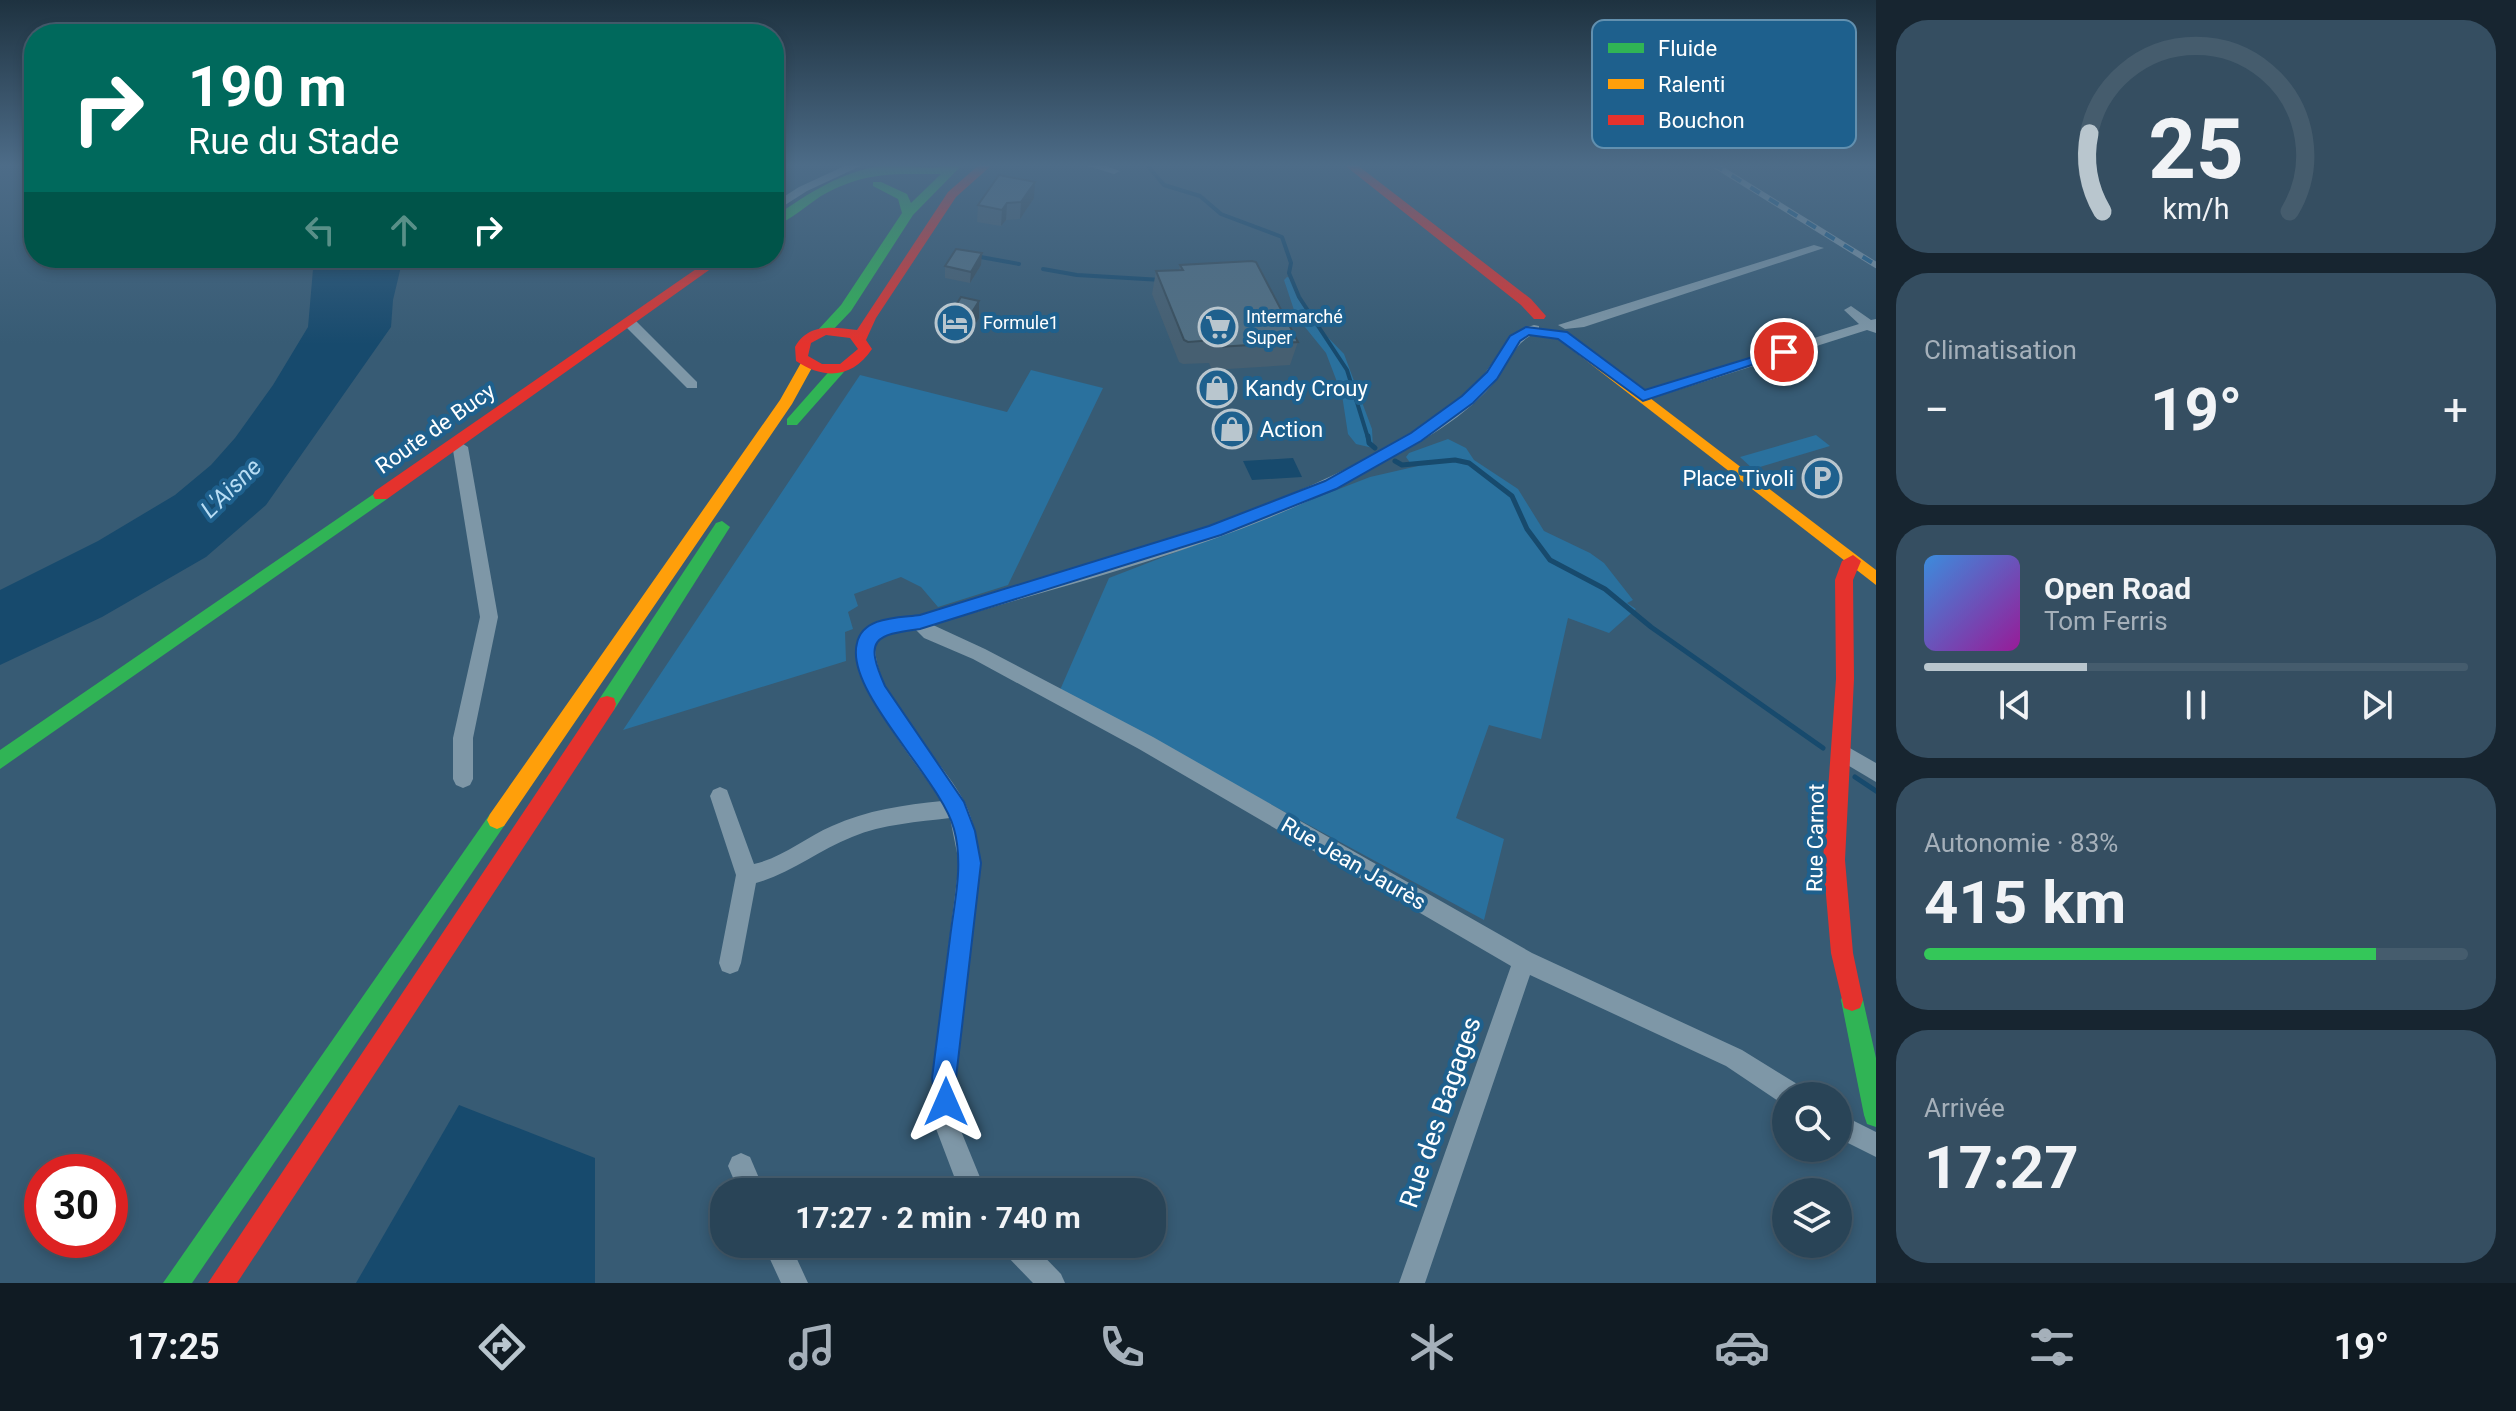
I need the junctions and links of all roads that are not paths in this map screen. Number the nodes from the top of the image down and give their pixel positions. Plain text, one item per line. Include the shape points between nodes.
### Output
1 (901, 224) edge
2 (933, 224) edge
3 (1426, 224) edge
4 (1818, 248) dead end
5 (706, 268) edge
6 (1851, 310) dead end
7 (629, 322) junction
8 (1536, 322) junction
9 (1873, 326) edge
10 (1564, 330) junction
11 (824, 331) junction
12 (860, 338) junction
13 (807, 364) junction
14 (838, 370) junction
15 (692, 385) dead end
16 (1643, 396) junction
17 (455, 444) junction
18 (1853, 561) junction
19 (1876, 579) edge
20 (920, 622) junction
21 (1841, 751) junction
22 (0, 761) edge
23 (1876, 773) edge
24 (463, 779) dead end
25 (720, 796) dead end
26 (957, 808) junction
27 (747, 875) junction
28 (1524, 961) junction
29 (730, 963) dead end
30 (1772, 1082) edge
31 (1876, 1115) edge
32 (1852, 1132) edge
33 (1876, 1145) edge
34 (741, 1166) dead end
35 (746, 1178) edge
36 (966, 1178) edge
37 (783, 1258) edge
38 (1027, 1258) edge
39 (176, 1283) edge
40 (221, 1283) edge
41 (795, 1283) edge
42 (1052, 1283) edge
43 (1412, 1283) edge

1 - 11 main road via 846,308
2 - 12 main road
3 - 8 main road via 1526,302
4 - 10 street
5 - 7 main road, Route de Bucy
6 - 9 street
7 - 15 street
7 - 17 main road, Route de Bucy
8 - 10 main road via 1545,335
8 - 20 street via 1515,339 1468,400 1416,437 1331,485 1215,531
9 - 16 street
10 - 16 main road
11 - 12 main road
11 - 13 main road via 801,345
12 - 14 main road via 864,355
13 - 14 main road
13 - 39 main road via 626,636
14 - 40 main road via 800,410
16 - 18 main road
17 - 22 main road, Route de Bucy
17 - 24 street via 460,447 489,617 463,738
18 - 19 main road
18 - 21 main road, Rue Carnot via 1844,580
20 - 26 street via 883,627 873,633 864,652 877,690
20 - 28 street, Rue Jean Jaurès via 930,633 1146,743
21 - 23 street
21 - 31 main road, Rue Carnot via 1834,860 1842,953
25 - 27 street
26 - 27 street via 893,816 843,830 766,873
26 - 36 street via 970,863 944,1078 947,1126
27 - 29 street
28 - 30 street, Rue Jean Jaurès via 1734,1058
28 - 43 street, Rue des Bagages
32 - 33 street
34 - 35 street
37 - 41 street
38 - 42 street

